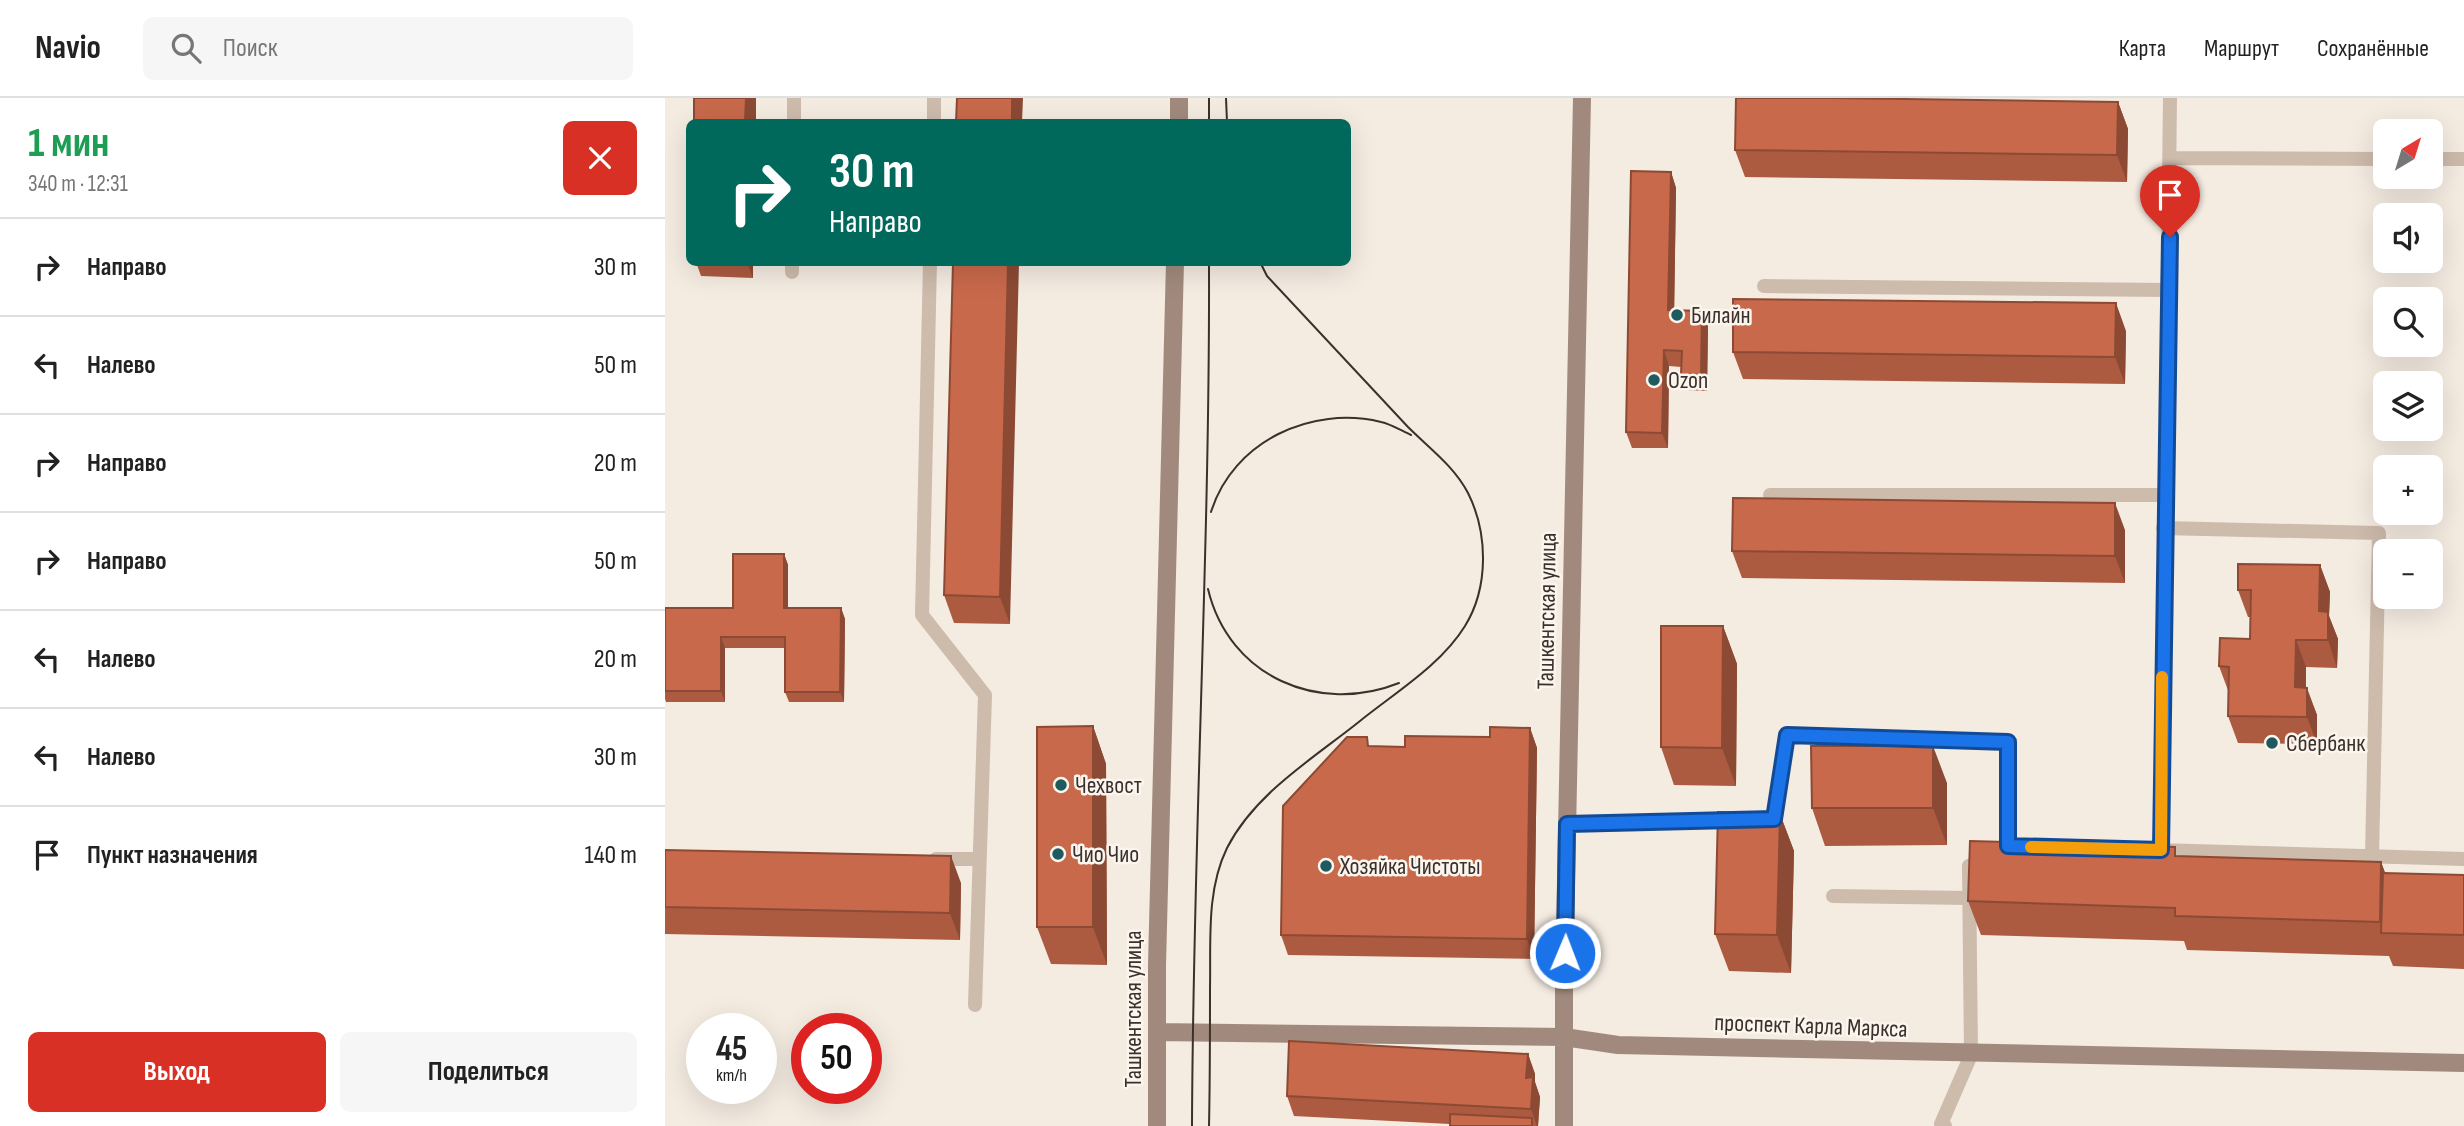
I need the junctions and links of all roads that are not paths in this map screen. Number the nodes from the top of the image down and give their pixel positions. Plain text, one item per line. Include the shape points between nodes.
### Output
1 (794, 98) edge
2 (934, 98) edge
3 (1179, 98) edge
4 (1582, 98) edge
5 (2170, 98) edge
6 (794, 119) edge
7 (934, 119) edge
8 (1179, 119) edge
9 (2171, 158) junction
10 (2373, 159) edge
11 (2443, 159) edge
12 (2464, 159) edge
13 (930, 266) edge
14 (1175, 266) edge
15 (1764, 286) dead end
16 (2169, 290) junction
17 (1770, 495) edge
18 (2164, 495) junction
19 (2164, 528) junction
20 (1567, 824) junction
21 (2372, 856) junction
22 (924, 859) edge
23 (979, 859) junction
24 (2464, 859) edge
25 (1833, 896) dead end
26 (1968, 898) junction
27 (975, 1005) dead end
28 (1157, 1032) junction
29 (1564, 1037) junction
30 (1971, 1055) junction
31 (2464, 1063) edge
32 (1157, 1126) edge
33 (1564, 1126) edge
34 (1945, 1126) edge

1 - 6 lane
2 - 7 lane
3 - 8 main road
4 - 20 main road, Ташкентская улица
5 - 9 lane
9 - 10 lane
9 - 16 lane
11 - 12 lane
13 - 23 lane via 922,615 985,695
14 - 28 main road, Ташкентская улица
15 - 16 lane
16 - 18 lane
17 - 18 lane
18 - 19 lane
19 - 21 lane via 2379,533
19 - 21 lane via 2154,850
20 - 26 lane via 1774,819 1787,735 2008,742 2015,846 1969,866
20 - 29 main road, Ташкентская улица
21 - 24 lane
22 - 23 lane
23 - 27 lane
25 - 26 lane
26 - 30 lane
28 - 29 main road, проспект Карла Маркса
28 - 32 main road, Ташкентская улица
29 - 30 main road, проспект Карла Маркса via 1618,1045
29 - 33 main road, Ташкентская улица
30 - 31 main road, проспект Карла Маркса
30 - 34 lane via 1941,1124

